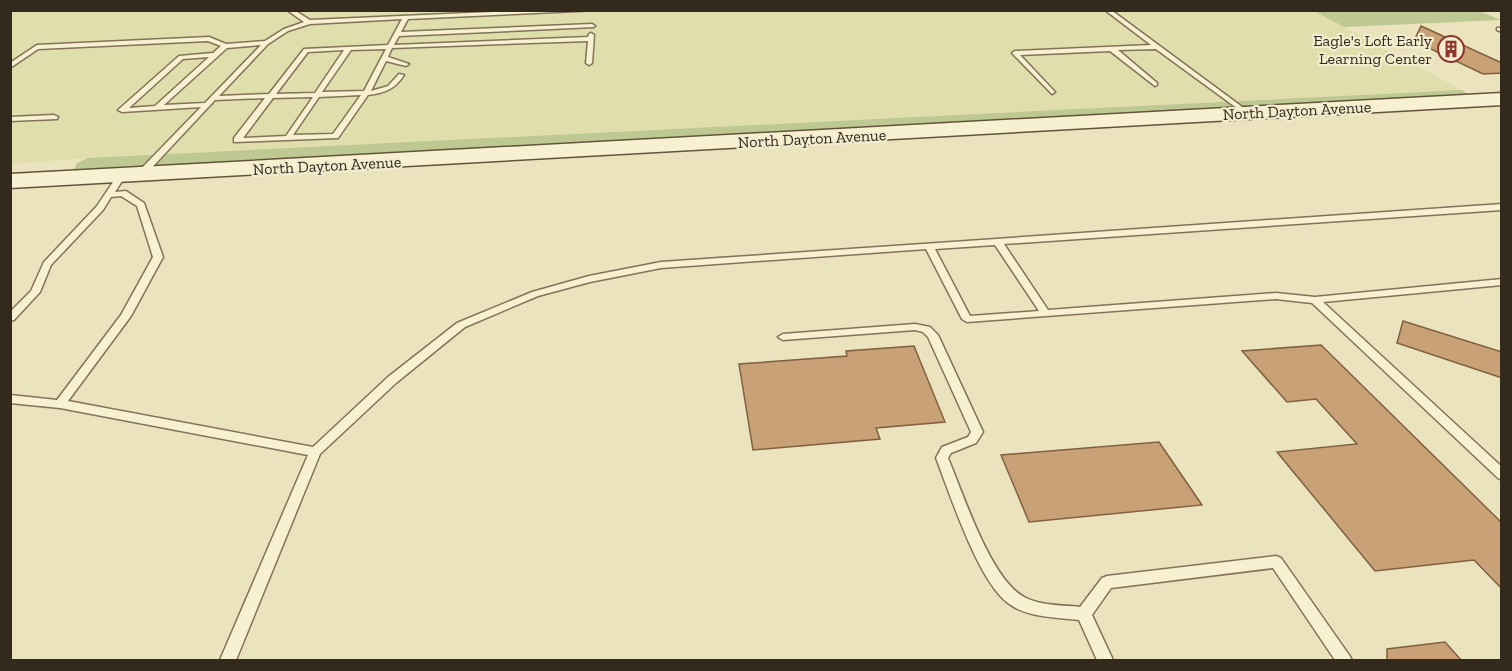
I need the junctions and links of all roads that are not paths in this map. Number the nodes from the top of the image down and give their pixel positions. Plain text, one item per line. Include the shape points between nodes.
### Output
1 (289, 10) edge
2 (1107, 10) edge
3 (594, 11) edge
4 (406, 17) junction
5 (309, 22) junction
6 (592, 26) junction
7 (396, 34) junction
8 (591, 39) junction
9 (266, 43) junction
10 (225, 46) junction
11 (390, 46) junction
12 (1156, 47) junction
13 (350, 48) junction
14 (1112, 49) junction
15 (215, 55) junction
16 (384, 58) junction
17 (589, 63) dead end
18 (406, 64) dead end
19 (10, 66) edge
20 (401, 75) dead end
21 (1155, 84) dead end
22 (1052, 92) dead end
23 (366, 93) junction
24 (317, 95) junction
25 (271, 96) junction
26 (213, 99) junction
27 (1502, 99) edge
28 (207, 105) junction
29 (157, 108) junction
30 (1247, 113) junction
31 (54, 117) dead end
32 (10, 119) edge
33 (288, 138) junction
34 (131, 175) junction
35 (10, 181) edge
36 (109, 195) junction
37 (1502, 207) edge
38 (998, 242) junction
39 (929, 247) junction
40 (1502, 282) edge
41 (1315, 300) junction
42 (1046, 314) junction
43 (10, 318) edge
44 (783, 337) dead end
45 (10, 399) edge
46 (60, 404) junction
47 (315, 452) junction
48 (1502, 475) edge
49 (1084, 614) junction
50 (228, 660) edge
51 (1105, 660) edge
52 (1344, 660) edge

1 - 5 lane
2 - 12 lane
3 - 4 lane
3 - 6 lane
4 - 5 lane
4 - 7 lane
5 - 9 lane
6 - 7 lane
6 - 8 lane
7 - 11 lane
8 - 11 lane
8 - 17 lane
9 - 10 lane
9 - 26 lane
10 - 15 lane
10 - 19 lane via 209,39 37,47
11 - 13 lane
11 - 16 lane
12 - 14 lane
12 - 30 lane
13 - 24 lane
13 - 25 lane via 306,50
14 - 21 lane
14 - 22 lane via 1015,53
15 - 29 lane
15 - 29 lane via 181,57 122,110
16 - 18 lane
16 - 23 lane
20 - 23 lane via 395,85 384,91
23 - 24 lane
23 - 33 lane via 335,136
24 - 25 lane
24 - 33 lane
25 - 26 lane
25 - 33 lane via 237,140
26 - 28 lane
27 - 30 main road, North Dayton Avenue
28 - 29 lane
28 - 34 lane
30 - 34 main road, North Dayton Avenue
31 - 32 lane
34 - 35 main road, North Dayton Avenue
34 - 36 lane
36 - 43 lane via 47,264 35,292
36 - 46 lane via 123,193 141,206 158,257 126,316
37 - 38 lane
38 - 39 lane
38 - 42 lane
39 - 42 lane via 967,320
39 - 47 lane via 661,265 535,294 461,324 392,380
40 - 41 lane
41 - 42 lane via 1276,296
41 - 48 lane
44 - 49 lane via 915,327 933,335 977,432 972,440 946,450 942,458 986,563 1012,598 1028,606
45 - 46 lane
46 - 47 lane
47 - 50 lane
49 - 51 lane
49 - 52 lane via 1107,582 1276,562

